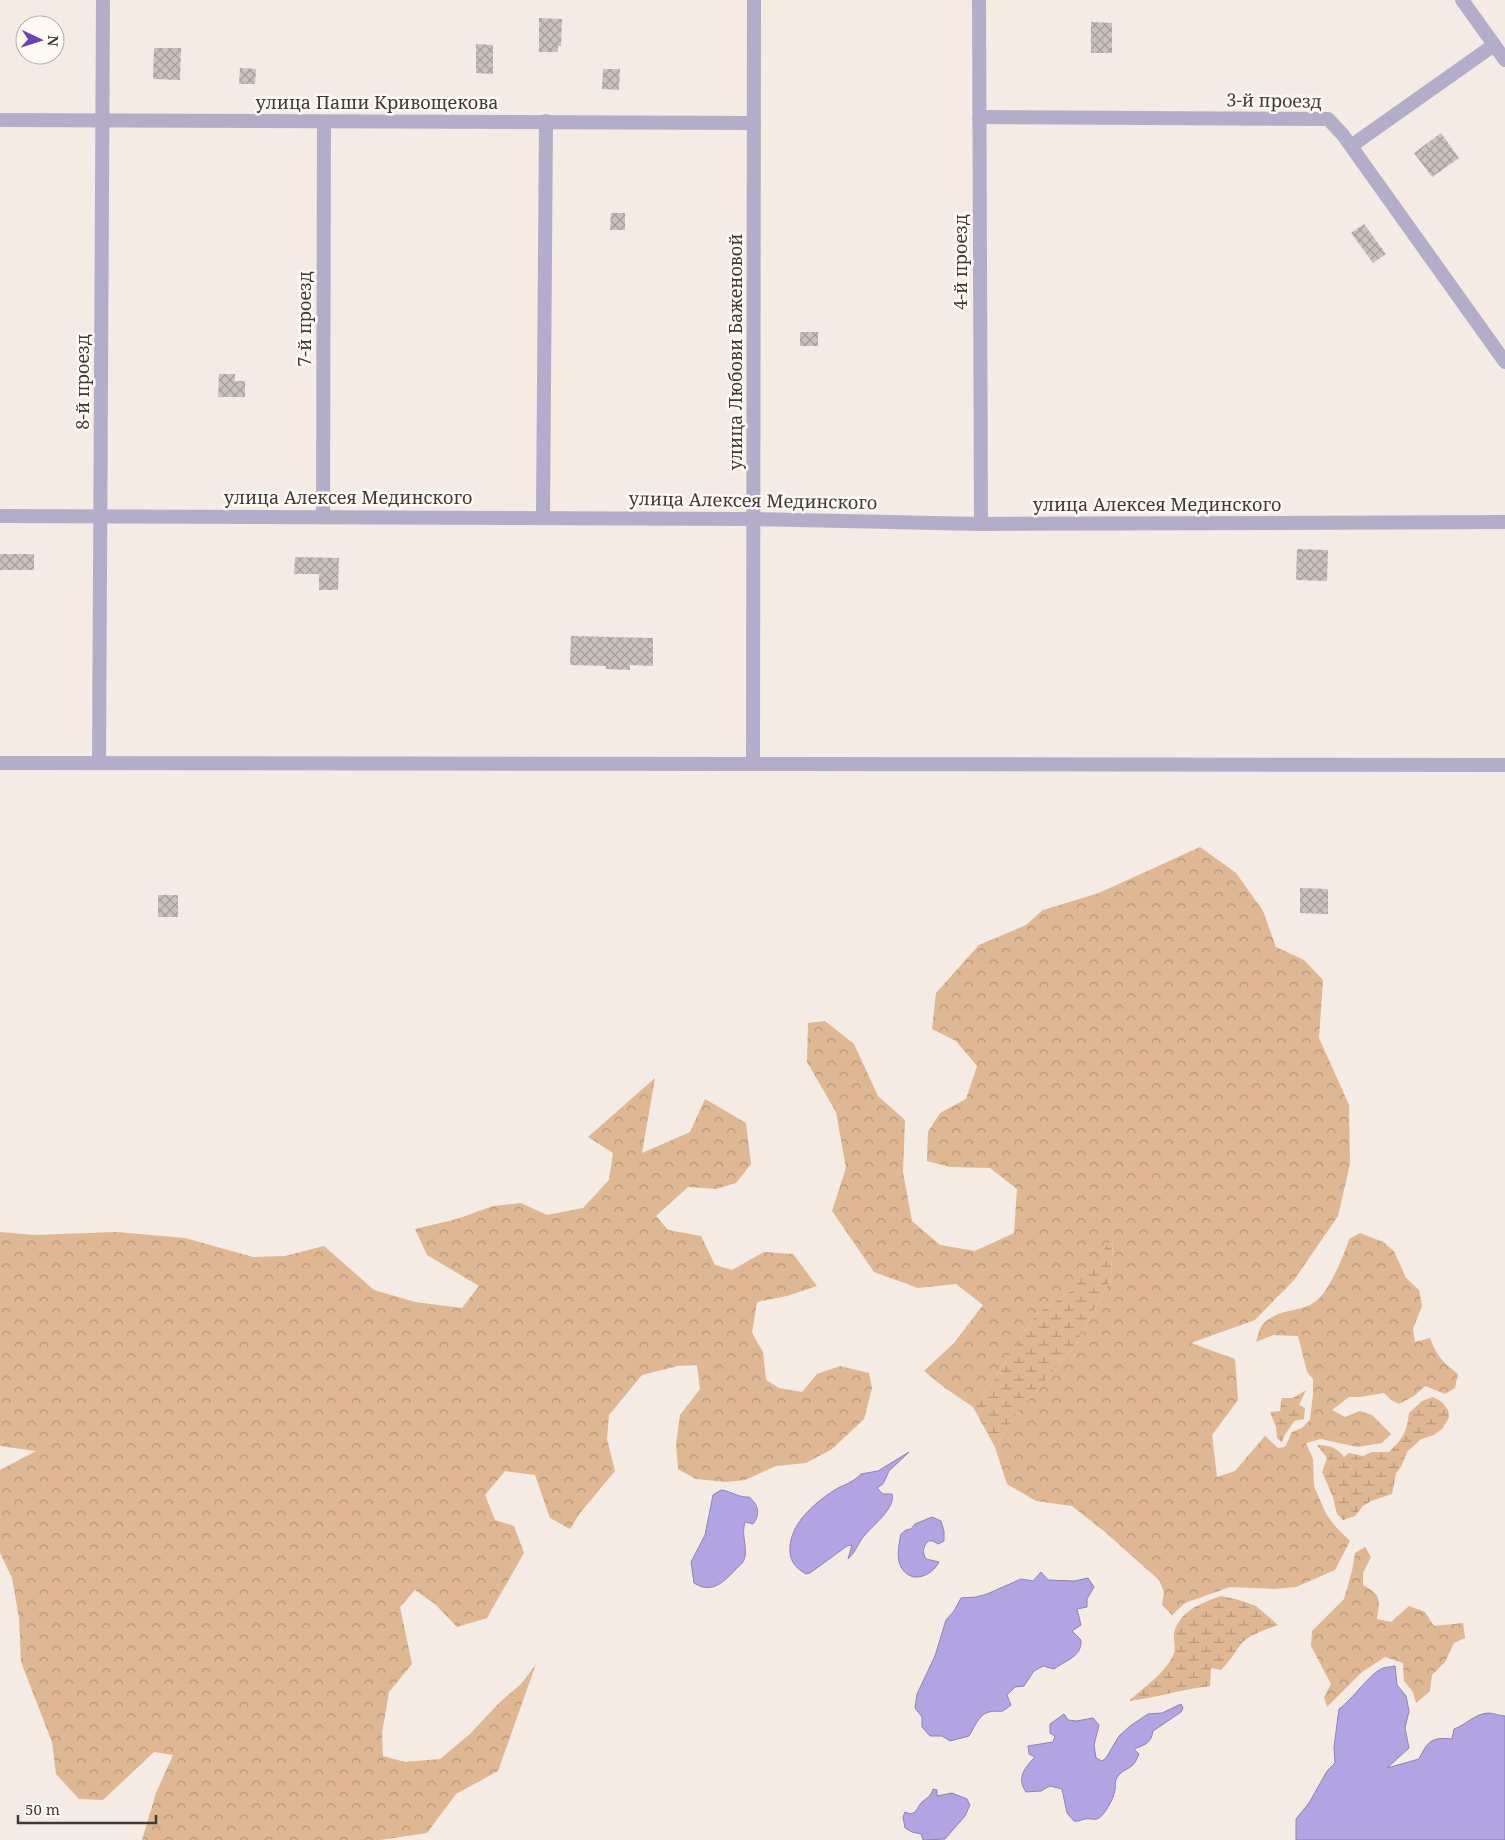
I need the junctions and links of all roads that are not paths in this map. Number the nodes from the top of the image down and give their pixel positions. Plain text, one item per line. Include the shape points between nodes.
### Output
1 (103, 0) edge
2 (754, 0) edge
3 (979, 0) edge
4 (1462, 0) edge
5 (1494, 45) junction
6 (1505, 60) edge
7 (979, 117) junction
8 (0, 120) edge
9 (102, 121) junction
10 (546, 121) junction
11 (324, 122) junction
12 (754, 123) junction
13 (1351, 146) junction
14 (1505, 362) edge
15 (0, 516) edge
16 (101, 516) junction
17 (323, 517) junction
18 (543, 517) junction
19 (754, 518) junction
20 (1505, 522) edge
21 (981, 524) junction
22 (0, 763) edge
23 (99, 763) junction
24 (753, 763) junction
25 (1505, 765) edge

1 - 9 street, 8-й проезд
2 - 12 street, улица Любови Баженовой
3 - 7 street, 4-й проезд
4 - 5 street
5 - 6 street
5 - 13 street
7 - 13 street, 3-й проезд via 1328,119
7 - 21 street, 4-й проезд
8 - 9 street, улица Паши Кривощекова
9 - 11 street, улица Паши Кривощекова
9 - 16 street, 8-й проезд
10 - 11 street, улица Паши Кривощекова
10 - 12 street, улица Паши Кривощекова
10 - 18 street
11 - 17 street, 7-й проезд
12 - 19 street, улица Любови Баженовой
13 - 14 street, 3-й проезд
15 - 16 street, улица Алексея Мединского
16 - 17 street, улица Алексея Мединского
16 - 23 street, 8-й проезд
17 - 18 street, улица Алексея Мединского
18 - 19 street, улица Алексея Мединского
19 - 21 street, улица Алексея Мединского
19 - 24 street, улица Любови Баженовой
20 - 21 street, улица Алексея Мединского
22 - 23 street
23 - 24 street
24 - 25 street

